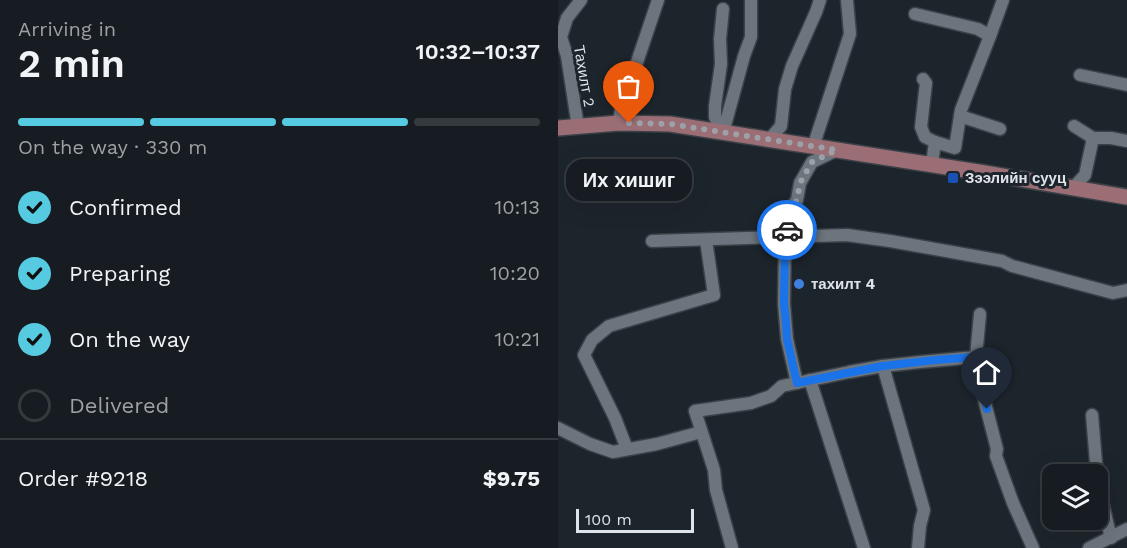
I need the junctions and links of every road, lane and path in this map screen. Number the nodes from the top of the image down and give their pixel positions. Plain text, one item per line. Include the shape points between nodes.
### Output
1 (581, 0) edge
2 (658, 0) edge
3 (751, 0) edge
4 (820, 0) edge
5 (847, 0) edge
6 (1003, 0) edge
7 (723, 9) dead end
8 (915, 14) dead end
9 (990, 36) junction
10 (1080, 75) dead end
11 (923, 79) dead end
12 (1127, 85) edge
13 (960, 116) junction
14 (619, 123) junction
15 (578, 126) junction
16 (1074, 126) dead end
17 (558, 128) edge
18 (1000, 129) dead end
19 (723, 133) junction
20 (1093, 138) junction
21 (770, 140) junction
22 (1127, 141) edge
23 (935, 142) junction
24 (813, 147) junction
25 (837, 150) junction
26 (932, 164) junction
27 (1073, 188) junction
28 (1127, 197) edge
29 (787, 238) junction
30 (706, 240) junction
31 (652, 241) dead end
32 (1127, 290) edge
33 (980, 314) dead end
34 (976, 357) junction
35 (883, 366) junction
36 (803, 381) junction
37 (1092, 415) dead end
38 (558, 428) edge
39 (701, 432) junction
40 (627, 449) junction
41 (1096, 464) edge
42 (1108, 526) edge
43 (1127, 529) edge
44 (1111, 538) junction
45 (732, 548) edge
46 (864, 548) edge
47 (918, 548) edge
48 (1032, 548) edge
49 (1089, 548) edge

1 - 15 street, Тахилт 2 via 567,18 561,37
2 - 14 street via 633,74 624,87
3 - 19 street via 751,37
4 - 21 street via 792,66 781,126
5 - 24 street via 850,34
6 - 9 street
7 - 19 street via 715,117
8 - 9 street via 978,29
9 - 13 street
10 - 12 street
11 - 23 street via 926,83 921,127 924,137
13 - 18 street
13 - 23 street via 956,148
14 - 15 main road
14 - 19 main road via 670,124
15 - 17 main road
16 - 20 street
19 - 21 main road
20 - 22 street
20 - 27 street via 1085,175
21 - 24 main road
23 - 26 street
24 - 25 main road
25 - 26 main road
25 - 29 street via 812,162 800,183 797,200 786,214
26 - 27 main road
27 - 28 main road
29 - 30 street
29 - 32 street via 847,235 890,241 1002,261 1113,293
29 - 36 street via 787,339
30 - 31 street
30 - 40 street via 714,295 609,326 592,340 584,355
33 - 34 street
34 - 35 street
34 - 48 street via 996,456
35 - 36 street
35 - 47 street via 924,510
36 - 39 street via 782,386 771,396 752,403 695,411
36 - 46 street
37 - 41 street
38 - 40 street via 613,452
39 - 40 street
39 - 45 street
42 - 44 street
43 - 44 street
44 - 49 street

